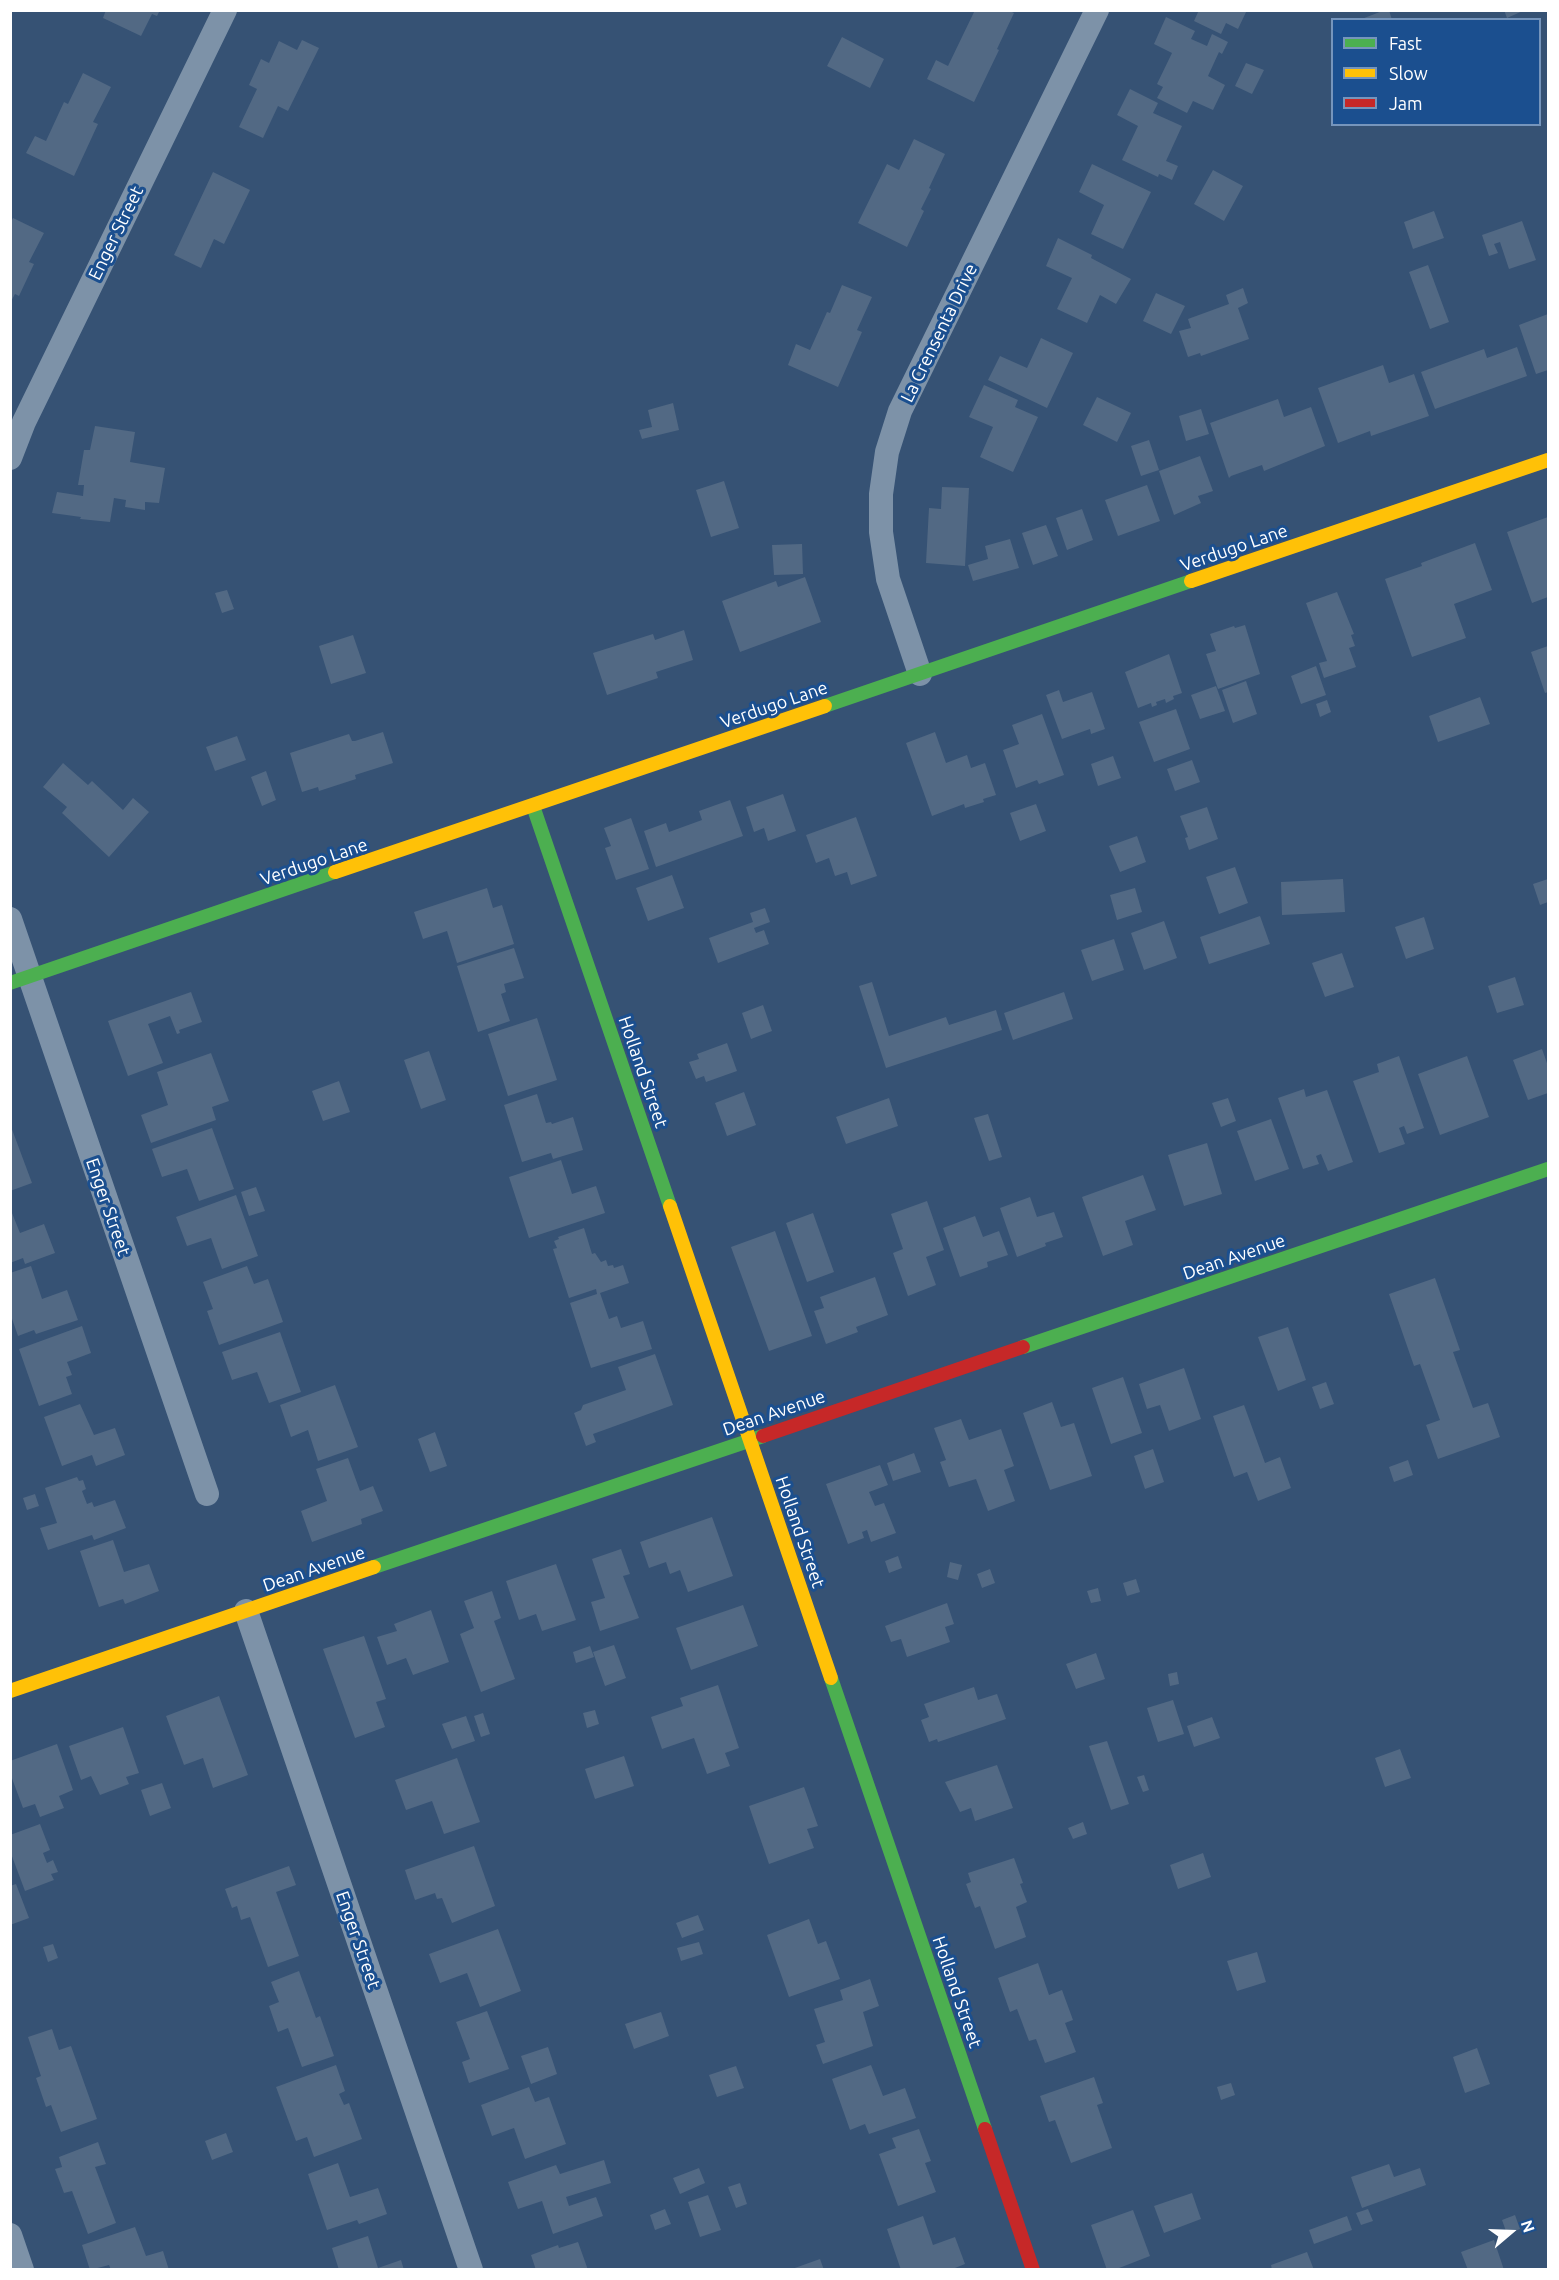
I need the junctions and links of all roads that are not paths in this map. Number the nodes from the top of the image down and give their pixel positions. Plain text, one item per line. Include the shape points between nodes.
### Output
1 (225, 10) edge
2 (1097, 10) edge
3 (10, 458) edge
4 (1548, 460) edge
5 (920, 674) junction
6 (533, 806) junction
7 (10, 919) edge
8 (20, 980) edge
9 (1548, 1169) edge
10 (750, 1440) junction
11 (207, 1494) dead end
12 (246, 1611) junction
13 (10, 1691) edge
14 (10, 2235) edge
15 (22, 2270) edge
16 (471, 2270) edge
17 (1033, 2270) edge

1 - 3 street, Enger Street
2 - 5 street, La Crensenta Drive via 900,411 888,452 881,494 881,532 888,579
4 - 5 street, Verdugo Lane
5 - 6 street, Verdugo Lane
6 - 8 street, Verdugo Lane
6 - 10 street, Holland Street
7 - 8 street, Enger Street
8 - 11 street, Enger Street
9 - 10 street, Dean Avenue
10 - 12 street, Dean Avenue
10 - 17 street, Holland Street
12 - 13 street, Dean Avenue
12 - 16 street, Enger Street
14 - 15 street

